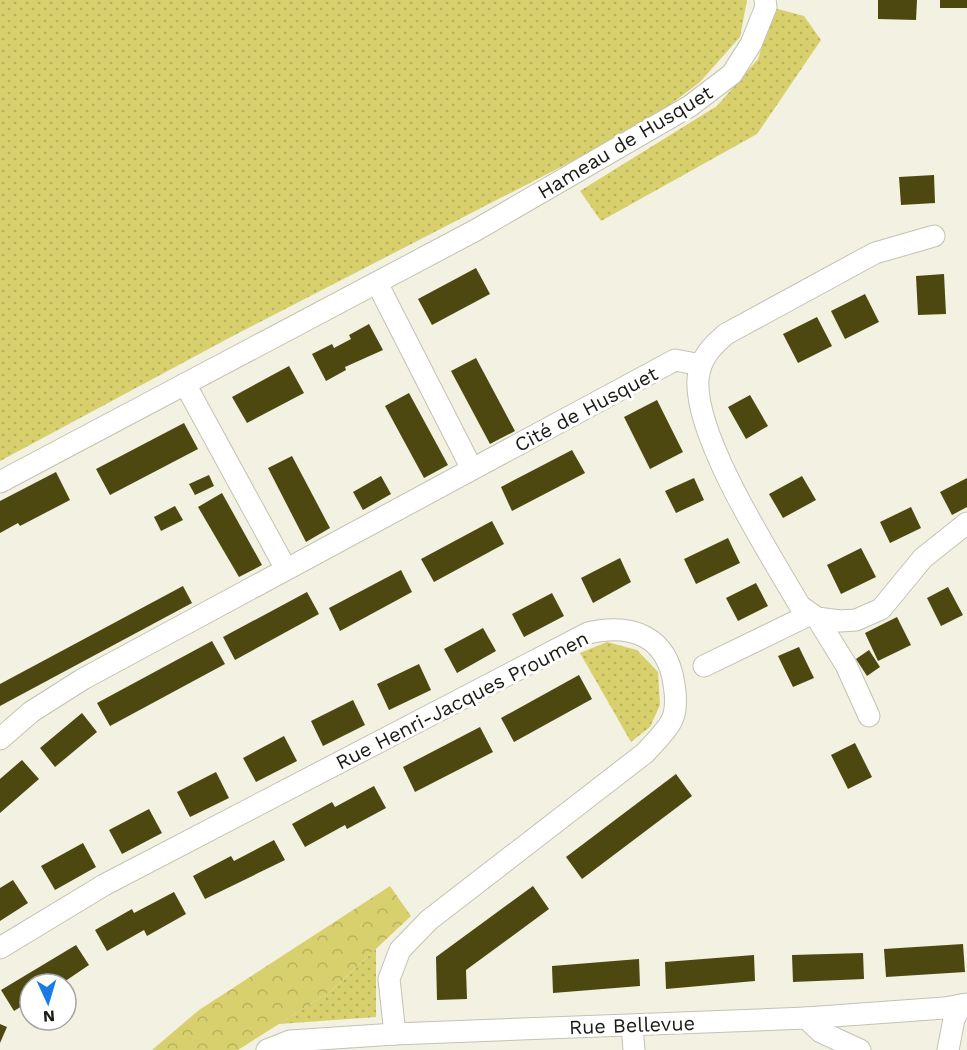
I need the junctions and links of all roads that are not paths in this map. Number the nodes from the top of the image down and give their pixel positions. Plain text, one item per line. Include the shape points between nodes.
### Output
1 (765, 0) edge
2 (934, 236) dead end
3 (377, 284) junction
4 (701, 365) junction
5 (185, 384) junction
6 (472, 469) junction
7 (0, 482) edge
8 (967, 523) edge
9 (286, 569) junction
10 (814, 616) junction
11 (704, 666) dead end
12 (869, 716) dead end
13 (0, 739) edge
14 (0, 948) edge
15 (964, 1005) edge
16 (806, 1018) junction
17 (632, 1026) junction
18 (395, 1034) junction
19 (267, 1050) edge
20 (634, 1050) edge
21 (860, 1050) edge
22 (948, 1050) edge

1 - 3 street, Hameau de Husquet via 766,7 751,44 732,74 690,106
2 - 4 street via 875,253 726,333 709,349
3 - 5 street
3 - 6 street
4 - 6 street, Cité de Husquet via 675,360
4 - 10 street via 699,397 732,488 800,606
5 - 7 street
5 - 9 street
6 - 9 street, Cité de Husquet
8 - 10 street via 923,558 881,609 856,620
9 - 13 street, Cité de Husquet via 83,679 31,712
10 - 11 street
10 - 12 street via 846,666
14 - 18 street, Rue Henri-Jacques Proumen via 104,885 588,633 609,628 652,639 668,659 674,680 677,699 672,720 645,753 429,920 399,950 389,979
15 - 16 street, Rue Bellevue
15 - 22 street via 954,1019
16 - 17 street, Rue Bellevue
16 - 21 street via 821,1032
17 - 18 street, Rue Bellevue
17 - 20 street
18 - 19 street, Rue Bellevue via 290,1041

